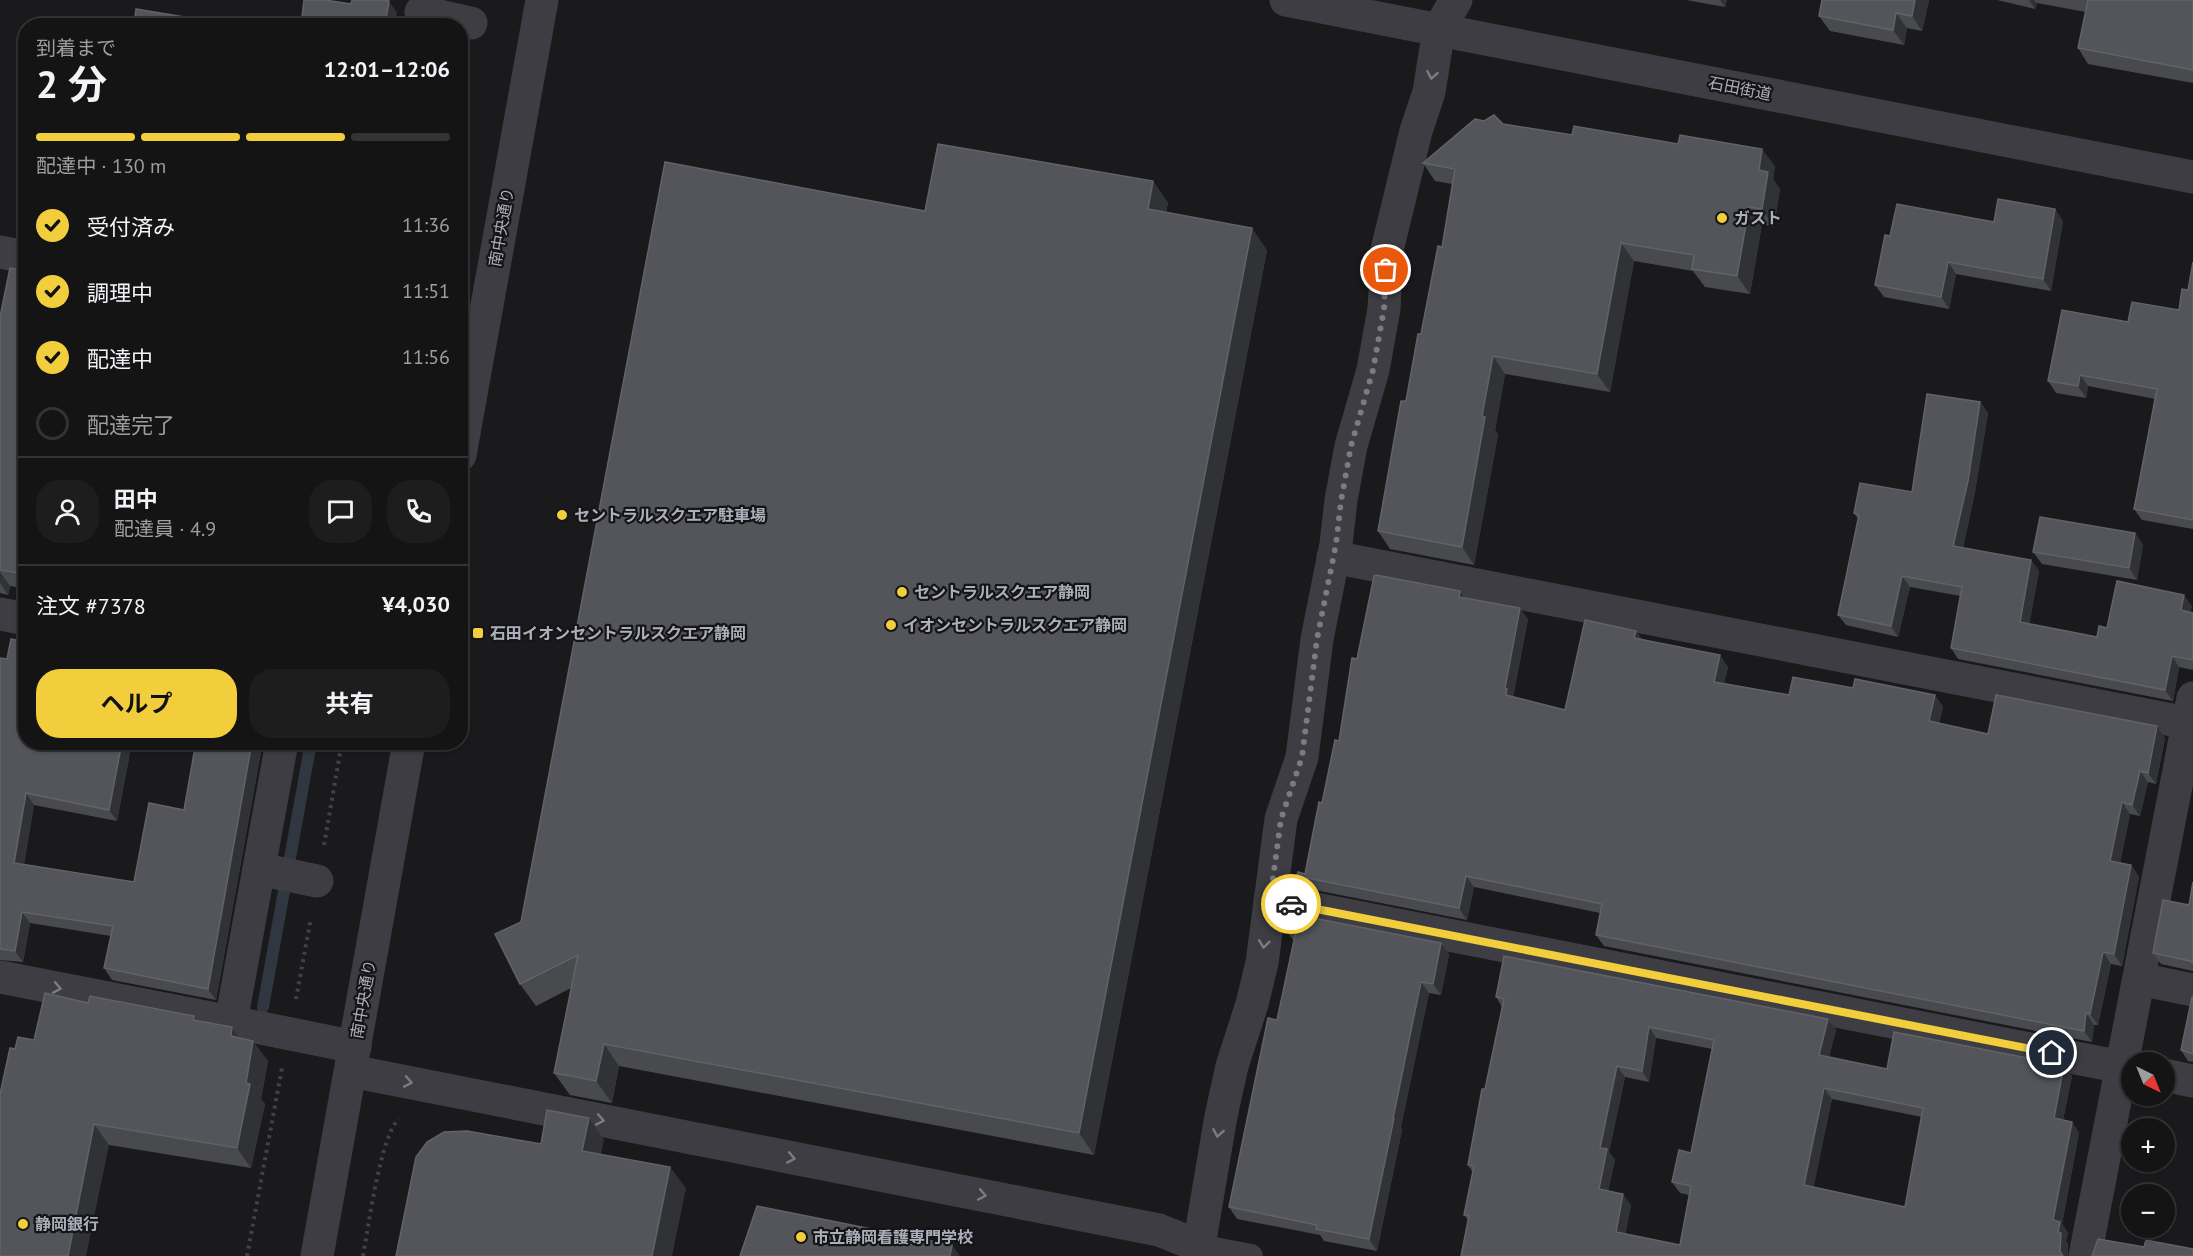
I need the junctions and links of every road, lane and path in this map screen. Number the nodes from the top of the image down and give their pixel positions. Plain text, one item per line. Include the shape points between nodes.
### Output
1 (542, 0) edge
2 (1286, 0) edge
3 (1456, 0) edge
4 (420, 12) edge
5 (448, 18) edge
6 (468, 22) edge
7 (471, 23) dead end
8 (1439, 29) junction
9 (2193, 177) edge
10 (0, 252) edge
11 (18, 255) edge
12 (468, 411) edge
13 (1333, 557) junction
14 (0, 614) edge
15 (18, 617) edge
16 (2191, 715) edge
17 (281, 750) edge
18 (408, 750) edge
19 (259, 869) junction
20 (318, 881) dead end
21 (1270, 900) junction
22 (0, 976) edge
23 (2139, 979) junction
24 (2193, 990) edge
25 (231, 1022) junction
26 (2129, 1052) edge
27 (353, 1059) junction
28 (2121, 1067) edge
29 (2175, 1077) edge
30 (2193, 1081) edge
31 (2121, 1095) edge
32 (405, 1114) dead end
33 (1201, 1251) edge
34 (317, 1256) edge
35 (363, 1256) edge
36 (1251, 1256) edge
37 (2085, 1256) edge

1 - 12 street, 南中央通り
2 - 8 street, 石田街道
3 - 8 street
4 - 5 street
6 - 7 street
8 - 9 street, 石田街道
8 -> 13 street via 1429,92 1387,250 1384,309 1375,360 1351,446
10 - 11 street
13 - 16 street
13 - 21 street via 1317,639 1302,757 1281,819
14 - 15 street
16 - 23 street
17 - 19 street
18 - 27 street, 南中央通り
19 - 20 street
19 - 25 street
21 - 28 street
21 -> 33 street via 1262,963 1230,1076
22 -> 25 street
23 - 24 street
23 - 26 street
25 - 27 street, bridge via 291,1034
27 -> 33 street via 1159,1230
27 - 34 street, 南中央通り
29 - 30 street
31 - 37 street
32 - 35 path via 395,1122 386,1140
33 - 36 lane

